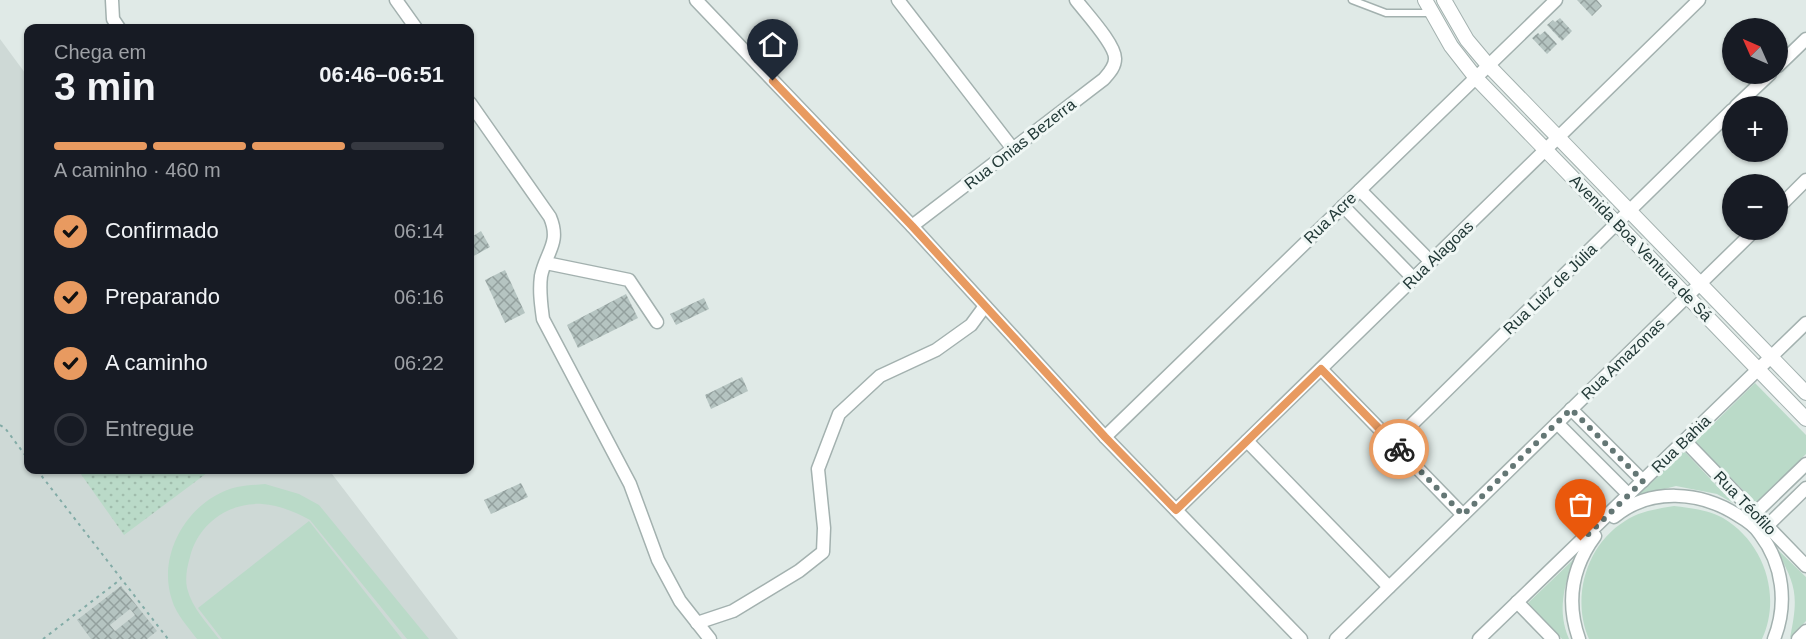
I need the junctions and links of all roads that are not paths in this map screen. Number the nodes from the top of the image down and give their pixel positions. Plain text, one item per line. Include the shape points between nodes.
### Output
1 (112, 0) edge
2 (396, 0) edge
3 (696, 0) edge
4 (898, 0) edge
5 (1076, 0) edge
6 (1352, 0) edge
7 (1444, 0) edge
8 (1556, 0) edge
9 (1699, 0) edge
10 (1428, 7) edge
11 (116, 24) edge
12 (413, 24) edge
13 (1806, 39) edge
14 (1788, 56) edge
15 (1488, 66) junction
16 (1476, 78) junction
17 (1759, 84) edge
18 (1747, 96) edge
19 (474, 109) edge
20 (1722, 120) edge
21 (1559, 138) junction
22 (1013, 149) junction
23 (1546, 150) junction
24 (1806, 180) edge
25 (1360, 190) junction
26 (1788, 198) edge
27 (1343, 206) junction
28 (1629, 211) junction
29 (1617, 223) junction
30 (912, 226) junction
31 (1745, 240) edge
32 (1431, 262) junction
33 (546, 263) junction
34 (1414, 279) junction
35 (1699, 284) junction
36 (1687, 296) junction
37 (985, 306) junction
38 (657, 322) dead end
39 (1806, 323) edge
40 (1771, 357) junction
41 (1321, 369) junction
42 (1758, 370) junction
43 (1806, 393) edge
44 (1571, 409) junction
45 (1806, 419) edge
46 (1557, 423) junction
47 (1105, 437) junction
48 (1247, 441) junction
49 (1684, 441) junction
50 (1393, 443) junction
51 (1806, 464) edge
52 (1643, 481) junction
53 (1806, 488) edge
54 (1629, 495) junction
55 (1176, 510) junction
56 (1463, 515) junction
57 (1751, 517) junction
58 (1598, 527) junction
59 (1763, 529) junction
60 (1806, 566) edge
61 (1389, 587) junction
62 (1517, 603) junction
63 (696, 623) junction
64 (1806, 631) edge
65 (710, 639) edge
66 (1301, 639) edge
67 (1336, 639) edge
68 (1479, 639) edge
69 (1553, 639) edge
70 (1579, 639) edge
71 (1774, 639) edge
72 (1798, 639) edge

1 - 11 street
2 - 12 street
3 - 30 street
4 - 22 street
5 - 22 street, Rua Onias Bezerra via 1110,44 1116,61 1104,80
6 - 10 lane via 1386,13
7 - 15 street, Avenida Boa Ventura de Sá via 1467,40
8 - 15 street, Rua Acre
9 - 21 street, Rua Alagoas
10 - 16 street, Avenida Boa Ventura de Sá
13 - 14 street
15 - 16 street, Rua Acre
15 - 21 street, Avenida Boa Ventura de Sá
16 - 23 street, Avenida Boa Ventura de Sá
16 - 25 street, Rua Acre
17 - 18 street
19 - 33 street via 550,217 555,237
20 - 28 street, Rua Luiz de Júlia
21 - 23 street, Rua Alagoas
21 - 28 street, Avenida Boa Ventura de Sá
22 - 30 street, Rua Onias Bezerra
23 - 29 street, Avenida Boa Ventura de Sá
23 - 32 street, Rua Alagoas
24 - 26 street
25 - 27 street, Rua Acre
25 - 32 street
27 - 34 street
27 - 47 street, Rua Acre
28 - 29 street, Rua Luiz de Júlia
28 - 35 street, Avenida Boa Ventura de Sá
29 - 36 street, Avenida Boa Ventura de Sá
29 - 50 street, Rua Luiz de Júlia
30 - 37 street
31 - 35 street, Rua Amazonas
32 - 34 street, Rua Alagoas
33 - 38 street via 629,280
33 - 63 street via 539,295 543,319 630,484 658,560
34 - 41 street, Rua Alagoas
35 - 36 street, Rua Amazonas
35 - 40 street, Avenida Boa Ventura de Sá
36 - 42 street, Avenida Boa Ventura de Sá
36 - 44 street, Rua Amazonas
37 - 47 street
37 - 63 street via 971,325 936,350 880,376 839,414 818,469 823,552 733,611
39 - 40 street, Rua Bahia
40 - 42 street, Rua Bahia
40 - 43 street, Avenida Boa Ventura de Sá
41 - 48 street, Rua Alagoas
41 - 50 street
42 - 45 street, Avenida Boa Ventura de Sá
42 - 49 street, Rua Bahia
44 - 46 street, Rua Amazonas
44 - 52 street
46 - 54 street
46 - 56 street, Rua Amazonas
47 - 55 street
48 - 55 street, Rua Alagoas
48 - 61 street
49 - 52 street, Rua Bahia
49 - 57 street, Rua Téofilo
50 - 56 street
51 - 57 street
52 - 54 street, Rua Bahia
53 - 59 street
54 - 58 street, Rua Bahia
55 - 66 street
56 - 61 street, Rua Amazonas
57 - 58 street via 1699,497 1672,495 1645,500
57 - 59 street, Rua Téofilo
58 - 62 street, Rua Bahia
58 - 70 street via 1575,573 1571,598 1573,624
59 - 60 street, Rua Téofilo
59 - 71 street via 1782,591 1780,624
61 - 67 street, Rua Amazonas
62 - 68 street, Rua Bahia
62 - 69 street
63 - 65 street
64 - 72 street

